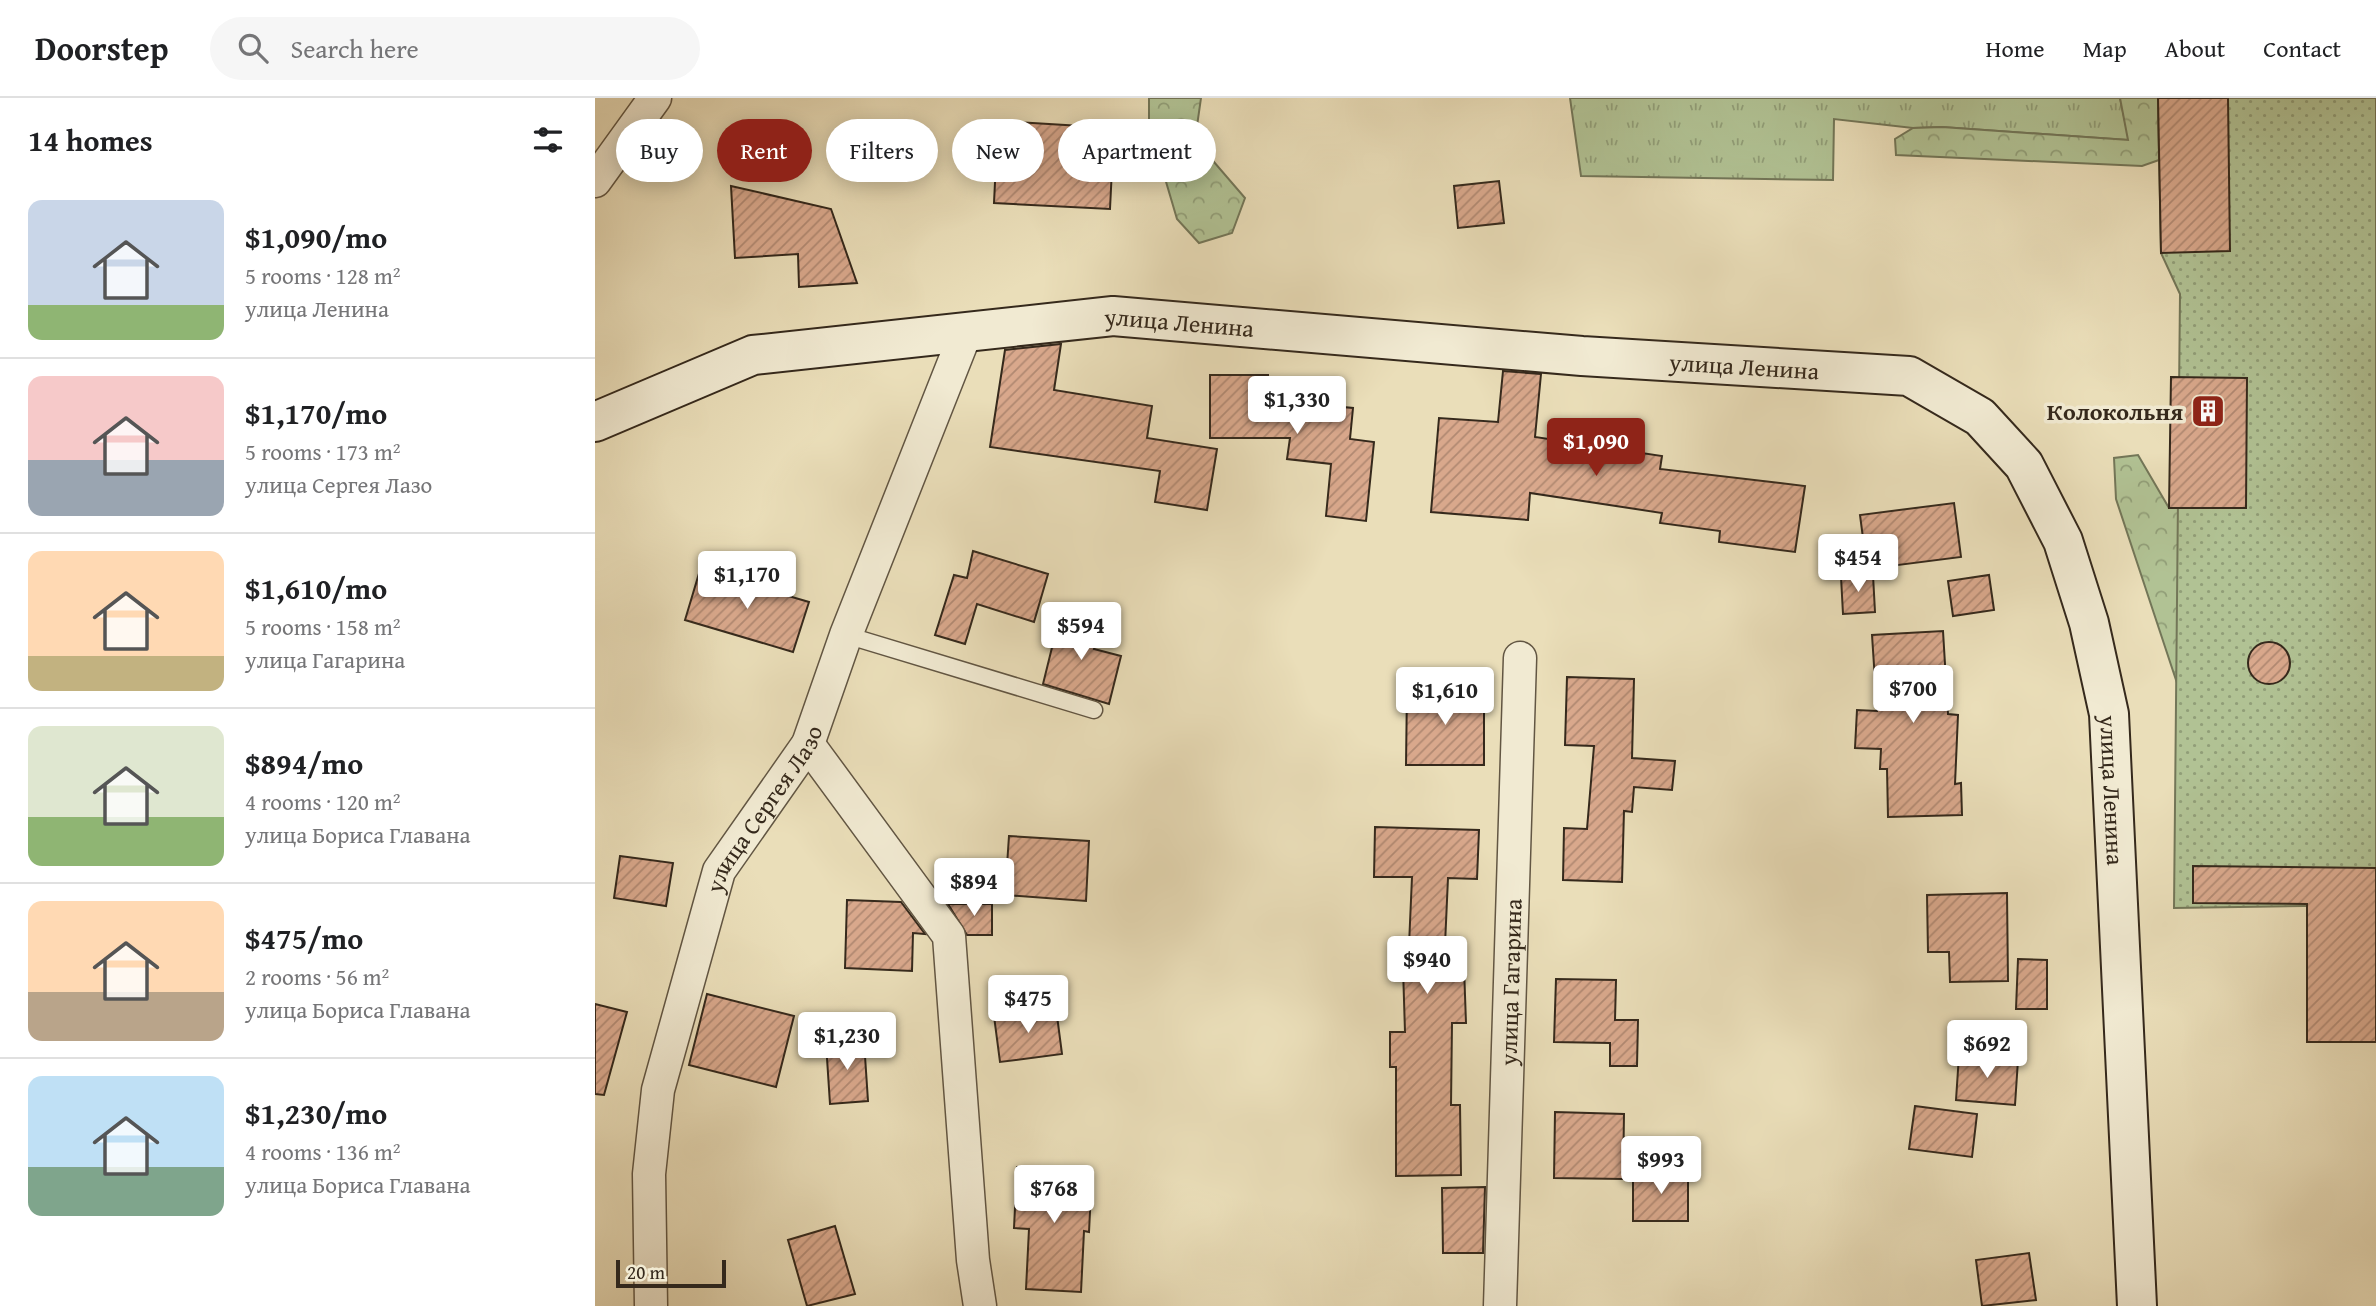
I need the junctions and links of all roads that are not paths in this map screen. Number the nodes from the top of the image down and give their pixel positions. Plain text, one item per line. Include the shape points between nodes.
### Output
1 (655, 98) edge
2 (595, 181) edge
3 (966, 332) junction
4 (595, 422) edge
5 (846, 635) junction
6 (1520, 658) dead end
7 (1094, 710) dead end
8 (808, 744) junction
9 (651, 1306) edge
10 (980, 1306) edge
11 (1500, 1306) edge
12 (2137, 1306) edge

1 - 2 street
3 - 4 main road, улица Ленина via 753,355
3 - 5 street, улица Сергея Лазо
3 - 12 main road, улица Ленина via 1113,316 1582,356 1909,376 1980,417 2024,466 2063,541 2089,623 2109,714
5 - 7 lane
5 - 8 street, улица Сергея Лазо
6 - 11 street, улица Гагарина
8 - 9 street, улица Сергея Лазо via 719,871 677,1016 658,1090 649,1174
8 - 10 street via 949,936 972,1261

